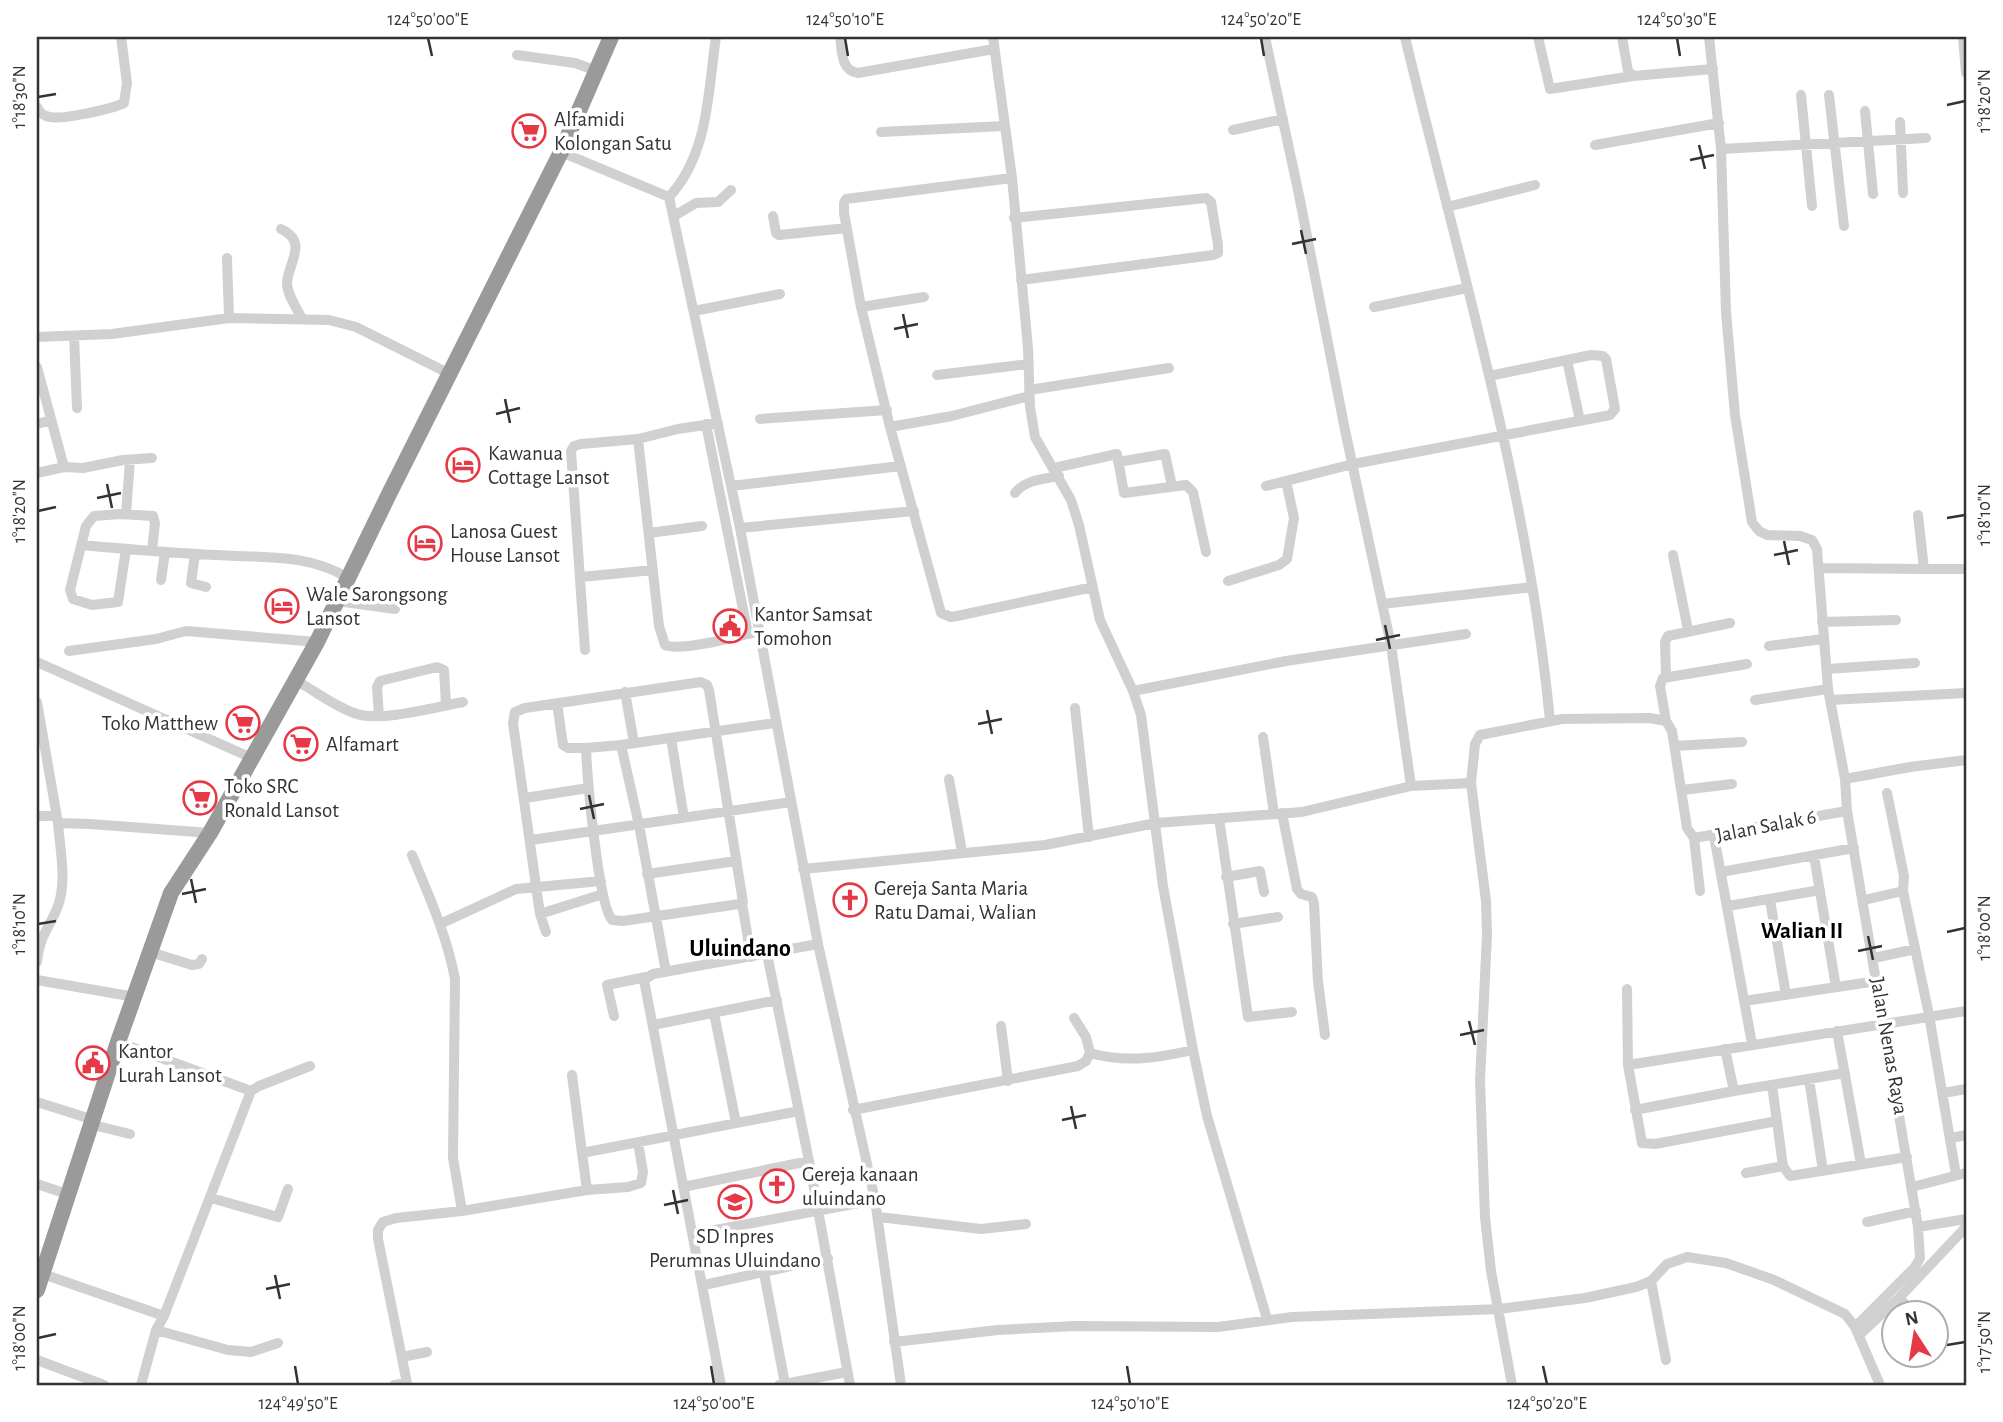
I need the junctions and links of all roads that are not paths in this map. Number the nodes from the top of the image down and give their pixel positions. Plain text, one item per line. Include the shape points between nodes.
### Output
1 (121, 37) edge
2 (609, 37) edge
3 (716, 37) edge
4 (840, 37) edge
5 (993, 37) edge
6 (1265, 37) edge
7 (1405, 37) edge
8 (1538, 37) edge
9 (1622, 37) edge
10 (1709, 37) edge
11 (1963, 37) edge
12 (993, 49) junction
13 (517, 55) dead end
14 (1713, 69) junction
15 (597, 71) junction
16 (1966, 73) edge
17 (1633, 76) junction
18 (1801, 95) dead end
19 (1829, 95) dead end
20 (37, 107) edge
21 (1865, 111) dead end
22 (1283, 119) junction
23 (1900, 122) dead end
24 (1718, 123) junction
25 (1004, 126) junction
26 (1233, 130) dead end
27 (881, 132) dead end
28 (1926, 138) dead end
29 (1901, 139) junction
30 (1868, 140) junction
31 (1835, 142) junction
32 (1806, 144) junction
33 (1595, 145) dead end
34 (1721, 149) junction
35 (561, 152) junction
36 (1012, 178) junction
37 (1535, 185) dead end
38 (731, 190) dead end
39 (1903, 193) dead end
40 (1873, 194) dead end
41 (669, 197) junction
42 (1812, 206) dead end
43 (1447, 207) junction
44 (674, 216) junction
45 (773, 216) dead end
46 (1014, 218) junction
47 (1844, 226) dead end
48 (846, 228) junction
49 (281, 229) dead end
50 (227, 258) dead end
51 (1021, 280) junction
52 (1467, 288) junction
53 (780, 294) dead end
54 (924, 298) dead end
55 (861, 307) junction
56 (1374, 307) dead end
57 (694, 311) junction
58 (229, 318) junction
59 (302, 319) junction
60 (74, 336) junction
61 (37, 337) edge
62 (1567, 360) junction
63 (1028, 364) junction
64 (1169, 369) dead end
65 (38, 372) edge
66 (450, 374) junction
67 (937, 375) dead end
68 (1489, 376) junction
69 (1029, 393) junction
70 (78, 408) dead end
71 (887, 410) junction
72 (760, 419) dead end
73 (51, 420) junction
74 (1580, 421) junction
75 (37, 424) edge
76 (712, 424) junction
77 (890, 427) junction
78 (1503, 437) junction
79 (638, 439) junction
80 (152, 458) dead end
81 (130, 460) junction
82 (1118, 462) junction
83 (1353, 464) junction
84 (901, 466) junction
85 (64, 467) junction
86 (1056, 472) junction
87 (37, 473) edge
88 (1286, 481) junction
89 (731, 486) junction
90 (1172, 486) junction
91 (1266, 486) dead end
92 (1015, 493) dead end
93 (914, 510) junction
94 (126, 514) junction
95 (1918, 515) dead end
96 (702, 526) dead end
97 (740, 528) junction
98 (649, 533) junction
99 (82, 545) junction
100 (126, 549) junction
101 (152, 551) junction
102 (164, 552) junction
103 (1206, 552) dead end
104 (195, 554) junction
105 (1673, 555) dead end
106 (1820, 568) junction
107 (1924, 569) junction
108 (1966, 569) edge
109 (653, 570) junction
110 (581, 577) junction
111 (348, 578) junction
112 (161, 580) dead end
113 (1228, 581) dead end
114 (206, 587) dead end
115 (1093, 587) junction
116 (1532, 587) junction
117 (337, 601) junction
118 (1382, 604) junction
119 (394, 609) dead end
120 (1896, 620) dead end
121 (1822, 622) junction
122 (1730, 623) dead end
123 (1688, 630) junction
124 (754, 633) junction
125 (1466, 634) dead end
126 (1823, 639) junction
127 (317, 642) junction
128 (1391, 645) junction
129 (1769, 646) dead end
130 (585, 650) dead end
131 (69, 651) dead end
132 (37, 662) edge
133 (1914, 663) dead end
134 (1747, 664) dead end
135 (1826, 669) junction
136 (1666, 676) junction
137 (297, 681) junction
138 (1133, 691) junction
139 (625, 692) junction
140 (1966, 693) edge
141 (1829, 694) junction
142 (1755, 700) dead end
143 (37, 702) edge
144 (463, 702) dead end
145 (558, 703) junction
146 (446, 705) junction
147 (1075, 708) dead end
148 (379, 716) junction
149 (1550, 721) junction
150 (1666, 721) junction
151 (775, 723) junction
152 (716, 732) junction
153 (1263, 737) dead end
154 (671, 738) junction
155 (1742, 742) dead end
156 (634, 743) junction
157 (621, 745) junction
158 (1675, 746) junction
159 (586, 748) junction
160 (254, 759) junction
161 (1966, 760) edge
162 (949, 779) dead end
163 (1845, 779) junction
164 (1471, 783) junction
165 (1732, 785) dead end
166 (1411, 786) junction
167 (588, 788) junction
168 (1682, 790) junction
169 (1887, 793) dead end
170 (525, 797) junction
171 (792, 802) junction
172 (729, 811) junction
173 (1847, 811) junction
174 (1278, 814) junction
175 (37, 816) edge
176 (684, 818) junction
177 (1219, 818) junction
178 (57, 820) junction
179 (1156, 823) junction
180 (639, 825) junction
181 (595, 832) junction
182 (210, 833) junction
183 (1714, 836) junction
184 (1089, 837) junction
185 (1694, 838) junction
186 (531, 840) junction
187 (1854, 848) junction
188 (962, 852) junction
189 (412, 855) dead end
190 (1815, 856) junction
191 (736, 861) junction
192 (803, 869) junction
193 (1721, 872) junction
194 (647, 874) junction
195 (1226, 877) junction
196 (601, 881) junction
197 (535, 888) junction
198 (1820, 890) junction
199 (1700, 891) dead end
200 (1902, 891) junction
201 (1264, 892) dead end
202 (603, 894) junction
203 (1770, 900) junction
204 (1864, 900) junction
205 (742, 903) junction
206 (1728, 906) junction
207 (540, 914) junction
208 (654, 915) junction
209 (1278, 917) dead end
210 (440, 923) junction
211 (1233, 924) junction
212 (546, 932) dead end
213 (818, 944) junction
214 (1915, 949) junction
215 (150, 952) junction
216 (767, 954) junction
217 (751, 957) junction
218 (1874, 958) junction
219 (202, 959) dead end
220 (37, 962) edge
221 (666, 972) junction
222 (646, 977) junction
223 (37, 980) edge
224 (1877, 981) junction
225 (1836, 987) junction
226 (1627, 989) dead end
227 (1786, 995) junction
228 (135, 997) junction
229 (777, 1000) junction
230 (1744, 1001) junction
231 (1966, 1011) edge
232 (1292, 1012) dead end
233 (714, 1013) junction
234 (614, 1016) dead end
235 (1929, 1016) junction
236 (1074, 1018) dead end
237 (1885, 1023) junction
238 (653, 1025) junction
239 (1001, 1026) dead end
240 (1837, 1031) junction
241 (1325, 1035) dead end
242 (118, 1042) junction
243 (1752, 1044) junction
244 (1725, 1049) junction
245 (1193, 1050) junction
246 (1090, 1053) junction
247 (1628, 1065) junction
248 (310, 1066) dead end
249 (1845, 1073) junction
250 (572, 1075) dead end
251 (1809, 1079) junction
252 (1008, 1081) junction
253 (1772, 1085) junction
254 (1966, 1089) edge
255 (251, 1091) junction
256 (1734, 1091) junction
257 (1943, 1093) junction
258 (37, 1102) edge
259 (853, 1110) junction
260 (1635, 1110) junction
261 (799, 1111) junction
262 (1777, 1121) junction
263 (93, 1122) junction
264 (736, 1123) junction
265 (130, 1134) dead end
266 (673, 1135) junction
267 (1966, 1135) edge
268 (1951, 1138) junction
269 (638, 1142) junction
270 (582, 1153) junction
271 (1908, 1157) junction
272 (809, 1161) junction
273 (1861, 1164) junction
274 (1783, 1166) junction
275 (1823, 1171) junction
276 (1746, 1173) dead end
277 (1961, 1174) edge
278 (37, 1184) edge
279 (684, 1186) junction
280 (1912, 1186) junction
281 (288, 1189) dead end
282 (587, 1190) junction
283 (70, 1195) junction
284 (211, 1198) junction
285 (875, 1200) junction
286 (818, 1210) junction
287 (462, 1211) junction
288 (1916, 1211) junction
289 (878, 1217) junction
290 (1966, 1219) edge
291 (1867, 1222) dead end
292 (1026, 1224) dead end
293 (1918, 1227) junction
294 (1966, 1227) edge
295 (694, 1234) junction
296 (828, 1258) junction
297 (1925, 1261) junction
298 (39, 1273) edge
299 (764, 1273) junction
300 (1651, 1280) junction
301 (704, 1285) junction
302 (37, 1290) edge
303 (1899, 1298) joint
304 (1499, 1309) junction
305 (164, 1316) junction
306 (1266, 1319) junction
307 (156, 1330) junction
308 (1857, 1331) junction
309 (894, 1342) junction
310 (278, 1343) dead end
311 (428, 1352) dead end
312 (402, 1357) junction
313 (37, 1360) edge
314 (1666, 1360) dead end
315 (847, 1372) junction
316 (408, 1384) edge
317 (104, 1385) edge
318 (141, 1385) edge
319 (394, 1385) edge
320 (721, 1385) edge
321 (782, 1385) edge
322 (850, 1385) edge
323 (901, 1385) edge
324 (1513, 1385) edge
325 (1880, 1385) edge

1 - 20 street via 127,83 124,103 52,118
2 - 15 highway
3 - 41 street via 696,153
4 - 12 street via 852,73
5 - 12 street
6 - 22 street
7 - 43 street
8 - 17 street via 1550,89
9 - 17 street
10 - 14 street
11 - 16 street
12 - 25 street
13 - 15 street via 575,63
14 - 17 street
14 - 24 street
15 - 35 highway
18 - 32 street
19 - 31 street
21 - 30 street
22 - 26 street
22 - 83 street
23 - 29 street
24 - 33 street
24 - 34 street
25 - 27 street
25 - 36 street
28 - 29 street
29 - 30 street
29 - 39 street
30 - 31 street
30 - 40 street
31 - 32 street
31 - 47 street
32 - 34 street
32 - 42 street
34 - 106 street via 1726,312 1735,415 1752,522 1767,535 1812,540
35 - 41 street
35 - 66 highway
36 - 46 street
36 - 48 street via 850,198 844,203
37 - 43 street
38 - 44 street via 718,202 696,203
41 - 44 street
43 - 52 street
44 - 57 street
45 - 48 street via 779,235
46 - 51 street
46 - 51 street via 1206,198 1211,202 1218,245 1218,253 1213,255
48 - 55 street
49 - 59 street via 295,244 287,283
50 - 58 street
51 - 63 street
52 - 56 street
52 - 68 street
53 - 57 street
54 - 55 street
55 - 71 street
57 - 76 street
58 - 59 street
58 - 60 street
59 - 66 street via 356,327
60 - 61 street
60 - 70 street
62 - 68 street
62 - 74 street
62 - 74 street via 1599,355 1606,359 1615,409 1610,415
63 - 67 street
63 - 69 street
64 - 69 street
65 - 73 street
66 - 111 highway
68 - 78 street
69 - 77 street via 952,416
69 - 86 street via 1035,437
71 - 72 street
71 - 77 street
73 - 75 street
73 - 85 street
74 - 78 street
76 - 79 street
76 - 89 street
76 - 124 street
77 - 84 street
78 - 83 street
78 - 116 street
79 - 98 street
79 - 110 street via 581,444 571,451
80 - 81 street
81 - 85 street
81 - 94 street
82 - 86 street via 1114,454
82 - 90 street via 1165,454
82 - 90 street via 1124,494
83 - 88 street
83 - 118 street
84 - 89 street
84 - 93 street
85 - 87 street
86 - 92 street via 1022,485
86 - 115 street via 1080,525
88 - 91 street
88 - 113 street via 1294,518 1287,559
89 - 97 street
90 - 103 street via 1185,485 1192,492
93 - 97 street
93 - 115 street via 937,606 945,616
94 - 99 street via 94,516 86,526
94 - 101 street via 155,518
95 - 107 street
96 - 98 street
97 - 124 street
98 - 109 street
99 - 100 street
99 - 100 street via 70,594 92,605 119,599
100 - 101 street
101 - 102 street
102 - 104 street
102 - 112 street
104 - 111 street via 295,559 321,564
104 - 114 street via 191,583
105 - 123 street
106 - 107 street
106 - 121 street, Jalan Nenas Raya
107 - 108 street
109 - 110 street
109 - 124 street via 659,626 669,648
110 - 130 street
111 - 117 highway
115 - 138 street via 1103,628
116 - 118 street
116 - 149 street
117 - 119 street
117 - 127 highway
118 - 128 street
120 - 121 street
121 - 126 street, Jalan Nenas Raya
122 - 123 street
123 - 136 street, Jalan Salak 6 via 1665,639
124 - 151 street
125 - 128 street
126 - 129 street
126 - 135 street, Jalan Nenas Raya
127 - 131 street via 186,631
127 - 137 highway
128 - 138 street
128 - 166 street
132 - 160 street
133 - 135 street
134 - 136 street
135 - 141 street, Jalan Nenas Raya
136 - 150 street, Jalan Salak 6 via 1660,686
137 - 148 street via 352,713
137 - 160 highway
138 - 179 street via 1141,715
139 - 145 street
139 - 152 street via 705,683
139 - 156 street
140 - 141 street
141 - 142 street
141 - 163 street, Jalan Nenas Raya
143 - 178 street
144 - 146 street
145 - 159 street via 563,745
145 - 170 street via 518,710 513,716
146 - 148 street
146 - 148 street via 444,670 437,667 380,681
147 - 184 street
149 - 150 street
149 - 164 street via 1480,735
150 - 158 street, Jalan Salak 6
151 - 152 street
151 - 171 street
152 - 154 street
152 - 172 street
153 - 174 street
154 - 156 street
154 - 176 street
155 - 158 street
156 - 157 street
157 - 159 street
157 - 180 street
158 - 168 street, Jalan Salak 6
159 - 167 street
160 - 182 highway
161 - 163 street
162 - 188 street
163 - 173 street, Jalan Nenas Raya
164 - 166 street
164 - 304 street via 1487,934 1480,1081 1485,1217
165 - 168 street
166 - 174 street
167 - 170 street
167 - 181 street
168 - 185 street, Jalan Salak 6 via 1687,828
169 - 200 street via 1904,876
170 - 186 street
171 - 172 street
171 - 192 street
172 - 176 street
172 - 191 street
173 - 183 street, Jalan Salak 6
173 - 187 street, Jalan Nenas Raya
174 - 177 street
174 - 241 street via 1297,889 1314,903
175 - 178 street
176 - 180 street
177 - 179 street
177 - 195 street
178 - 182 street
178 - 220 street via 62,887
179 - 184 street
179 - 245 street
180 - 181 street
180 - 194 street
181 - 186 street
181 - 196 street
182 - 215 highway via 171,893
183 - 185 street, Jalan Salak 6
183 - 193 street
184 - 188 street
185 - 199 street
186 - 197 street
187 - 190 street
187 - 204 street, Jalan Nenas Raya
188 - 192 street
189 - 210 street
190 - 193 street
190 - 198 street
191 - 194 street
191 - 205 street
192 - 213 street
193 - 206 street
194 - 208 street
195 - 201 street via 1260,871
195 - 211 street
196 - 197 street
196 - 202 street
197 - 207 street
197 - 210 street via 516,889
198 - 203 street
198 - 225 street
200 - 204 street
200 - 214 street
202 - 207 street
202 - 208 street via 612,920
203 - 206 street
203 - 227 street
204 - 218 street, Jalan Nenas Raya
205 - 208 street
205 - 217 street
206 - 230 street
207 - 212 street
208 - 221 street
209 - 211 street
210 - 287 street via 455,979 453,1157
211 - 232 street via 1248,1017
213 - 216 street
213 - 259 street
214 - 218 street
214 - 235 street
215 - 219 street via 192,965
215 - 228 highway
216 - 217 street
216 - 229 street
217 - 221 street
218 - 224 street, Jalan Nenas Raya
221 - 222 street
222 - 234 street via 607,985
222 - 238 street
223 - 228 street
224 - 225 street
224 - 237 street, Jalan Nenas Raya
225 - 227 street
226 - 247 street
227 - 230 street
228 - 242 highway
229 - 233 street
229 - 261 street
230 - 243 street
231 - 235 street
233 - 238 street
233 - 264 street
235 - 237 street
235 - 257 street
236 - 246 street
237 - 240 street
237 - 271 street, Jalan Nenas Raya
238 - 266 street
239 - 252 street
240 - 243 street
240 - 249 street
242 - 255 street
242 - 263 highway
243 - 244 street
244 - 247 street
244 - 256 street
245 - 246 street via 1154,1059
245 - 306 street via 1207,1116
246 - 252 street via 1078,1066
247 - 260 street
248 - 255 street
249 - 251 street
249 - 273 street
250 - 270 street
251 - 253 street
251 - 275 street
252 - 259 street
253 - 256 street
253 - 262 street
254 - 257 street
255 - 284 street
256 - 260 street
257 - 268 street
258 - 263 street
259 - 285 street
260 - 262 street via 1642,1143 1650,1145
261 - 264 street
261 - 272 street
262 - 274 street
263 - 265 street
263 - 283 highway
264 - 266 street
266 - 269 street
266 - 279 street
267 - 268 street
268 - 277 street
269 - 270 street
269 - 282 street via 641,1183
270 - 282 street
271 - 273 street
271 - 280 street, Jalan Nenas Raya
272 - 279 street
272 - 286 street
273 - 275 street
274 - 275 street via 1790,1176
274 - 276 street
277 - 280 street
278 - 283 street
279 - 295 street
280 - 288 street, Jalan Nenas Raya
281 - 284 street via 275,1218
282 - 287 street
283 - 298 highway
284 - 305 street
285 - 286 street
285 - 289 street
286 - 295 street
286 - 296 street
287 - 312 street via 396,1218 380,1225 378,1239
288 - 291 street
288 - 293 street, Jalan Nenas Raya
289 - 292 street via 981,1229
289 - 309 street
290 - 293 street
293 - 297 street, Jalan Nenas Raya
294 - 297 street
295 - 301 street
296 - 299 street
296 - 315 street
297 - 303 street
297 - 308 street
298 - 302 highway
298 - 305 street
299 - 301 street
299 - 321 street
300 - 304 street via 1585,1298
300 - 308 street via 1667,1264 1687,1257 1726,1263 1829,1306 1844,1314
300 - 314 street
301 - 320 street
303 - 308 street
304 - 306 street
304 - 324 street
305 - 307 street
306 - 309 street via 1218,1327 998,1330
307 - 310 street via 228,1350 254,1352
307 - 318 street
308 - 325 street
309 - 323 street
311 - 312 street
312 - 316 street
313 - 317 street
315 - 321 street
315 - 322 street
316 - 319 street

